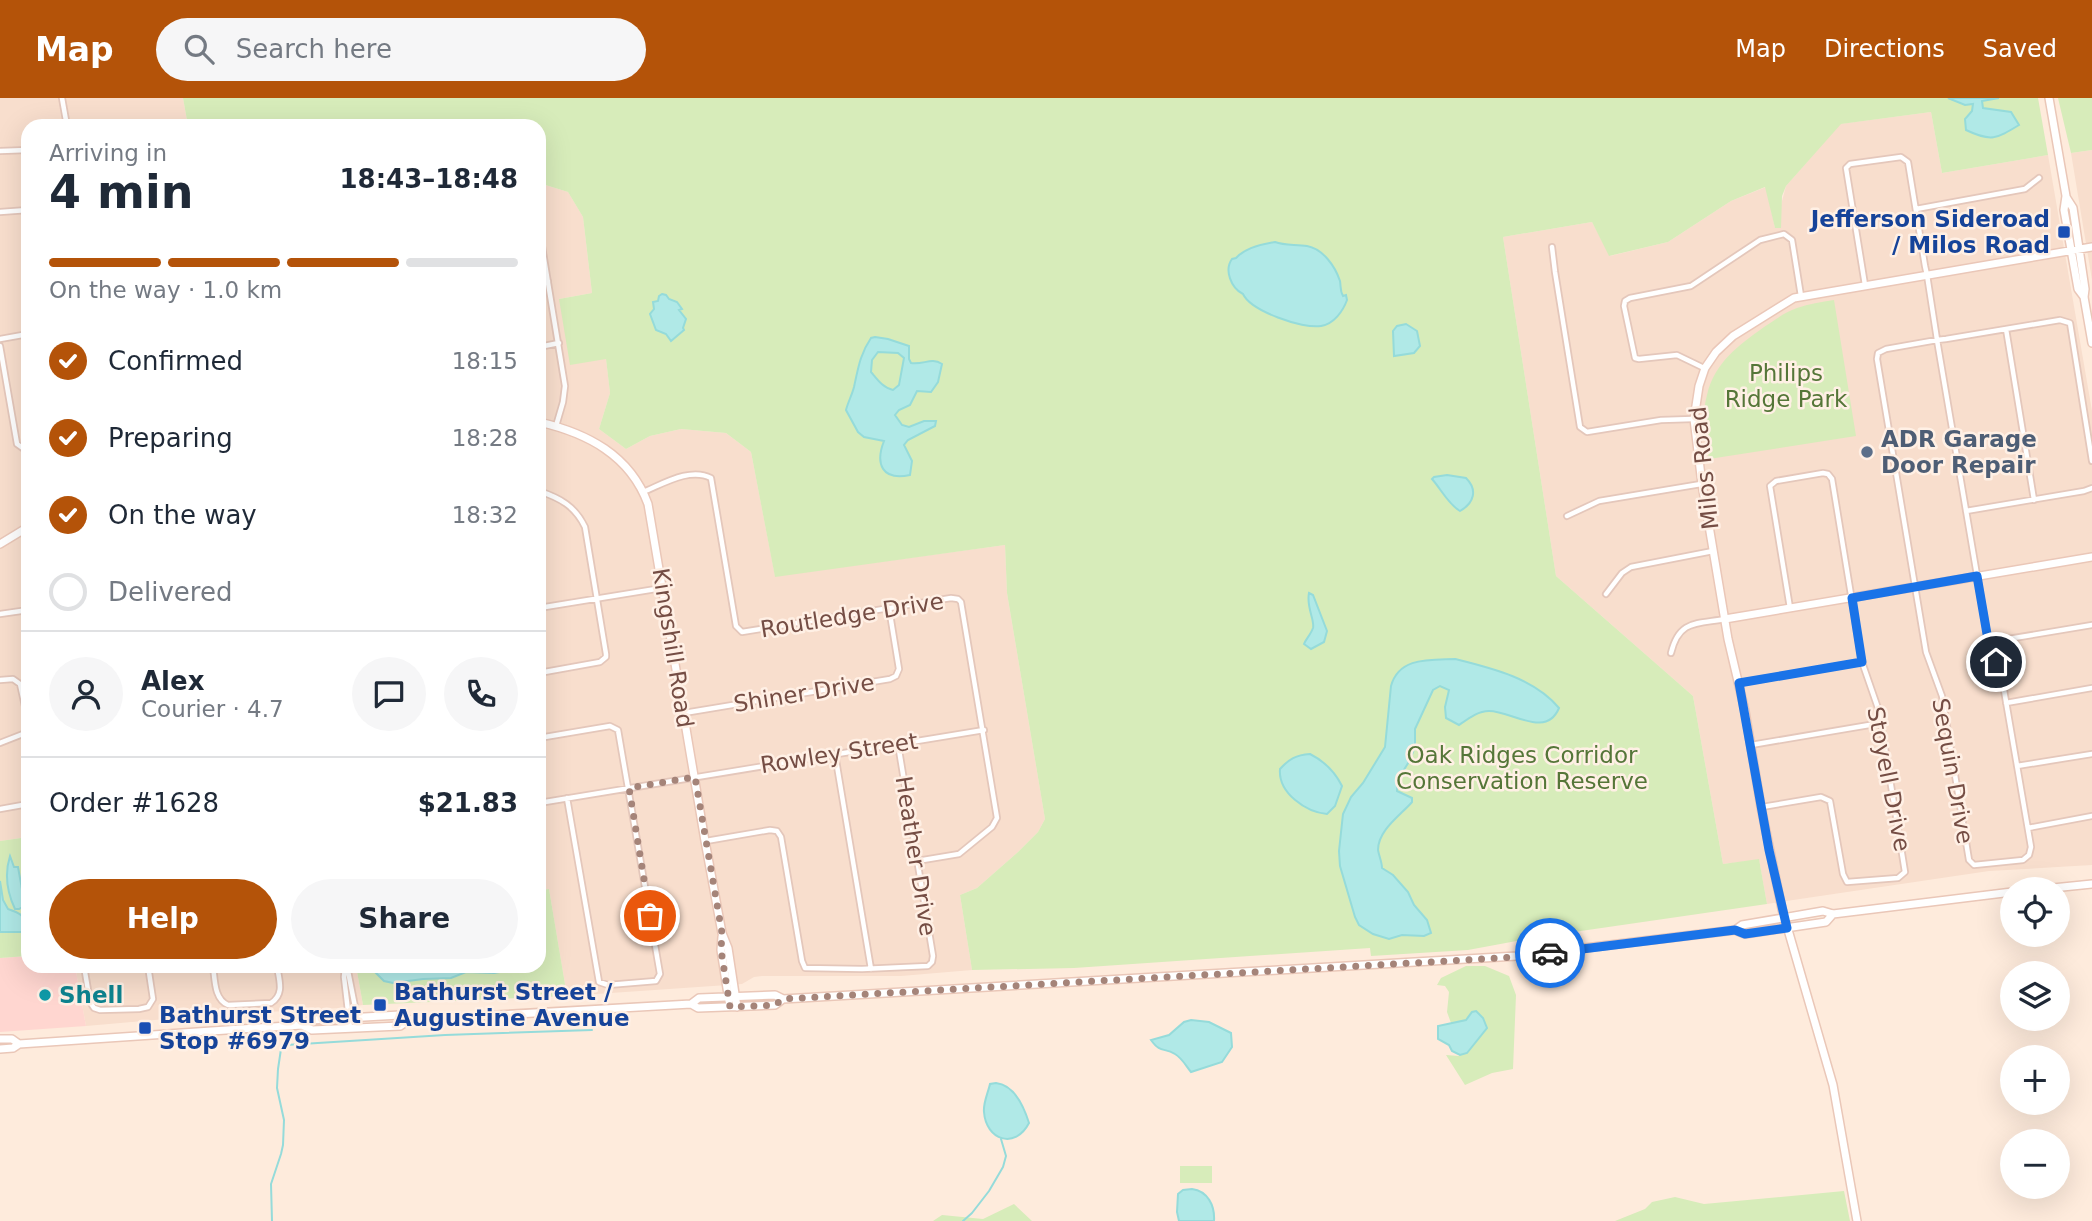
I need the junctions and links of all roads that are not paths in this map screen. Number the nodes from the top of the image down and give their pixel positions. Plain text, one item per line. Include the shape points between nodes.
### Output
1 (62, 98) edge
2 (2049, 98) edge
3 (66, 119) edge
4 (21, 150) edge
5 (0, 151) edge
6 (2039, 178) dead end
7 (1916, 209) junction
8 (21, 210) edge
9 (0, 212) edge
10 (1552, 247) dead end
11 (2092, 247) edge
12 (2075, 250) junction
13 (546, 269) edge
14 (1927, 275) junction
15 (548, 281) joint
16 (1865, 285) junction
17 (1801, 296) junction
18 (2006, 329) junction
19 (21, 335) edge
20 (0, 339) edge
21 (1937, 340) junction
22 (559, 343) junction
23 (2092, 343) edge
24 (0, 346) edge
25 (546, 346) edge
26 (1705, 368) junction
27 (1694, 419) junction
28 (546, 424) edge
29 (555, 426) junction
30 (21, 447) edge
31 (2092, 461) edge
32 (1702, 484) junction
33 (2092, 488) edge
34 (643, 492) junction
35 (546, 494) edge
36 (2034, 500) junction
37 (1966, 511) junction
38 (1567, 516) dead end
39 (21, 531) edge
40 (0, 544) edge
41 (1713, 551) junction
42 (2092, 557) edge
43 (1977, 576) junction
44 (1915, 587) junction
45 (663, 588) junction
46 (1606, 594) dead end
47 (1852, 598) junction
48 (597, 599) junction
49 (546, 607) edge
50 (889, 608) junction
51 (1790, 608) junction
52 (21, 611) edge
53 (0, 614) edge
54 (1725, 619) junction
55 (2092, 625) edge
56 (1990, 642) junction
57 (1671, 653) dead end
58 (1862, 662) junction
59 (546, 672) edge
60 (0, 680) edge
61 (1739, 683) junction
62 (21, 688) edge
63 (2092, 688) edge
64 (2006, 703) junction
65 (684, 713) junction
66 (1881, 723) junction
67 (984, 730) junction
68 (21, 735) edge
69 (546, 737) edge
70 (0, 743) edge
71 (898, 744) junction
72 (1751, 745) junction
73 (835, 754) junction
74 (2092, 754) edge
75 (2017, 766) junction
76 (695, 777) junction
77 (629, 788) junction
78 (567, 798) junction
79 (546, 802) edge
80 (21, 805) edge
81 (1761, 807) junction
82 (0, 809) edge
83 (2092, 816) edge
84 (2028, 828) junction
85 (705, 841) junction
86 (917, 861) junction
87 (2092, 884) edge
88 (2070, 886) edge
89 (2000, 893) edge
90 (1833, 914) junction
91 (1785, 916) junction
92 (1787, 928) junction
93 (1735, 930) junction
94 (871, 969) junction
95 (85, 973) edge
96 (149, 973) edge
97 (214, 973) edge
98 (278, 973) edge
99 (345, 973) edge
100 (348, 973) edge
101 (732, 998) junction
102 (783, 999) junction
103 (691, 1004) junction
104 (734, 1007) junction
105 (358, 1017) junction
106 (349, 1018) junction
107 (409, 1020) junction
108 (302, 1025) junction
109 (350, 1028) junction
110 (359, 1028) junction
111 (0, 1039) edge
112 (19, 1044) junction
113 (0, 1049) edge
114 (1857, 1221) edge

1 - 3 street
2 - 12 street via 2066,197 2073,208
4 - 5 street
6 - 7 street via 2025,189
7 - 14 street, Sequin Drive
7 - 16 street, Sequin Drive via 1905,159 1862,162 1846,168
8 - 9 street
10 - 27 street via 1580,427 1587,432
11 - 12 street, Milos Road
12 - 14 street, Milos Road
12 - 23 street
13 - 15 street
14 - 16 street, Milos Road
14 - 21 street, Sequin Drive
15 - 22 street
16 - 17 street, Milos Road
17 - 26 street, Milos Road via 1733,336
17 - 26 street via 1792,240 1784,234 1760,240 1691,286 1625,301 1635,358 1677,355
18 - 21 street
18 - 31 street via 2060,320 2070,323
18 - 36 street
19 - 20 street
21 - 37 street, Sequin Drive
21 - 44 street via 1885,349 1877,356
22 - 25 street
22 - 29 street via 565,393
24 - 30 street
26 - 27 street, Milos Road
27 - 32 street, Milos Road
28 - 29 street, Kingshill Road
29 - 34 street, Kingshill Road via 608,450 631,472
32 - 38 street via 1599,501
32 - 41 street, Milos Road
33 - 36 street
34 - 45 street, Kingshill Road
34 - 50 street, Routledge Drive via 680,477 711,478 739,630
35 - 48 street via 567,503 585,527
36 - 37 street
37 - 43 street, Sequin Drive
39 - 40 street
41 - 46 street via 1631,567
41 - 54 street, Milos Road
42 - 43 street
43 - 44 street
43 - 56 street, Sequin Drive
44 - 47 street
44 - 84 street, Sequin Drive via 1926,652 1942,696 1969,860 1979,866 2026,858 2031,852
45 - 48 street
45 - 65 street, Kingshill Road
47 - 51 street
47 - 51 street, Stoyell Drive via 1832,479 1823,473 1770,486
47 - 58 street, Stoyell Drive
48 - 49 street
48 - 59 street via 606,653 603,660
50 - 65 street, Shiner Drive via 897,676
50 - 67 street, Routledge Drive via 951,598 961,602
51 - 54 street
52 - 53 street
54 - 57 street via 1681,630
54 - 61 street, Milos Road
55 - 56 street
56 - 64 street, Sequin Drive
58 - 61 street
58 - 66 street, Stoyell Drive
60 - 62 street via 13,679
61 - 72 street, Milos Road
63 - 64 street
64 - 75 street, Sequin Drive
65 - 76 street, Kingshill Road
66 - 72 street
66 - 81 street, Stoyell Drive via 1903,876 1852,884 1844,879 1827,798
67 - 71 street, Rowley Street
67 - 86 street, Routledge Drive via 997,815 994,824 959,854
68 - 70 street
69 - 77 street via 616,727
71 - 73 street, Rowley Street
71 - 86 street, Heather Drive
72 - 81 street, Milos Road
73 - 76 street, Rowley Street
73 - 94 street
74 - 75 street
75 - 84 street, Sequin Drive
76 - 77 street, Rowley Street
76 - 85 street, Kingshill Road
77 - 78 street, Rowley Street
77 - 78 street via 660,974 653,982 599,982
78 - 79 street, Rowley Street
80 - 82 street
81 - 91 street, Milos Road
83 - 84 street
85 - 94 street, Heather Drive via 777,831 803,966
85 - 101 street, Kingshill Road
86 - 94 street, Heather Drive via 932,962 928,967
87 - 88 street
89 - 90 street
90 - 91 street
90 - 92 street via 1826,922
91 - 92 street, Milos Road
91 - 93 street
92 - 93 street via 1745,934
92 - 114 street, Milos Road via 1833,1086
93 - 102 street via 1517,957
95 - 96 street via 92,1005 100,1010 148,1007 153,999
97 - 98 street via 218,996 228,1005 276,1000 281,990
99 - 106 street
100 - 105 street
101 - 102 street via 775,995
101 - 103 street via 699,998
101 - 104 street, Kingshill Road
102 - 104 street via 775,1005
103 - 104 street via 698,1008
103 - 107 street
105 - 106 street
105 - 107 street via 400,1015
105 - 110 street
106 - 108 street
106 - 109 street
107 - 110 street via 400,1027
108 - 109 street via 312,1030
108 - 112 street
109 - 110 street
111 - 112 street
112 - 113 street

